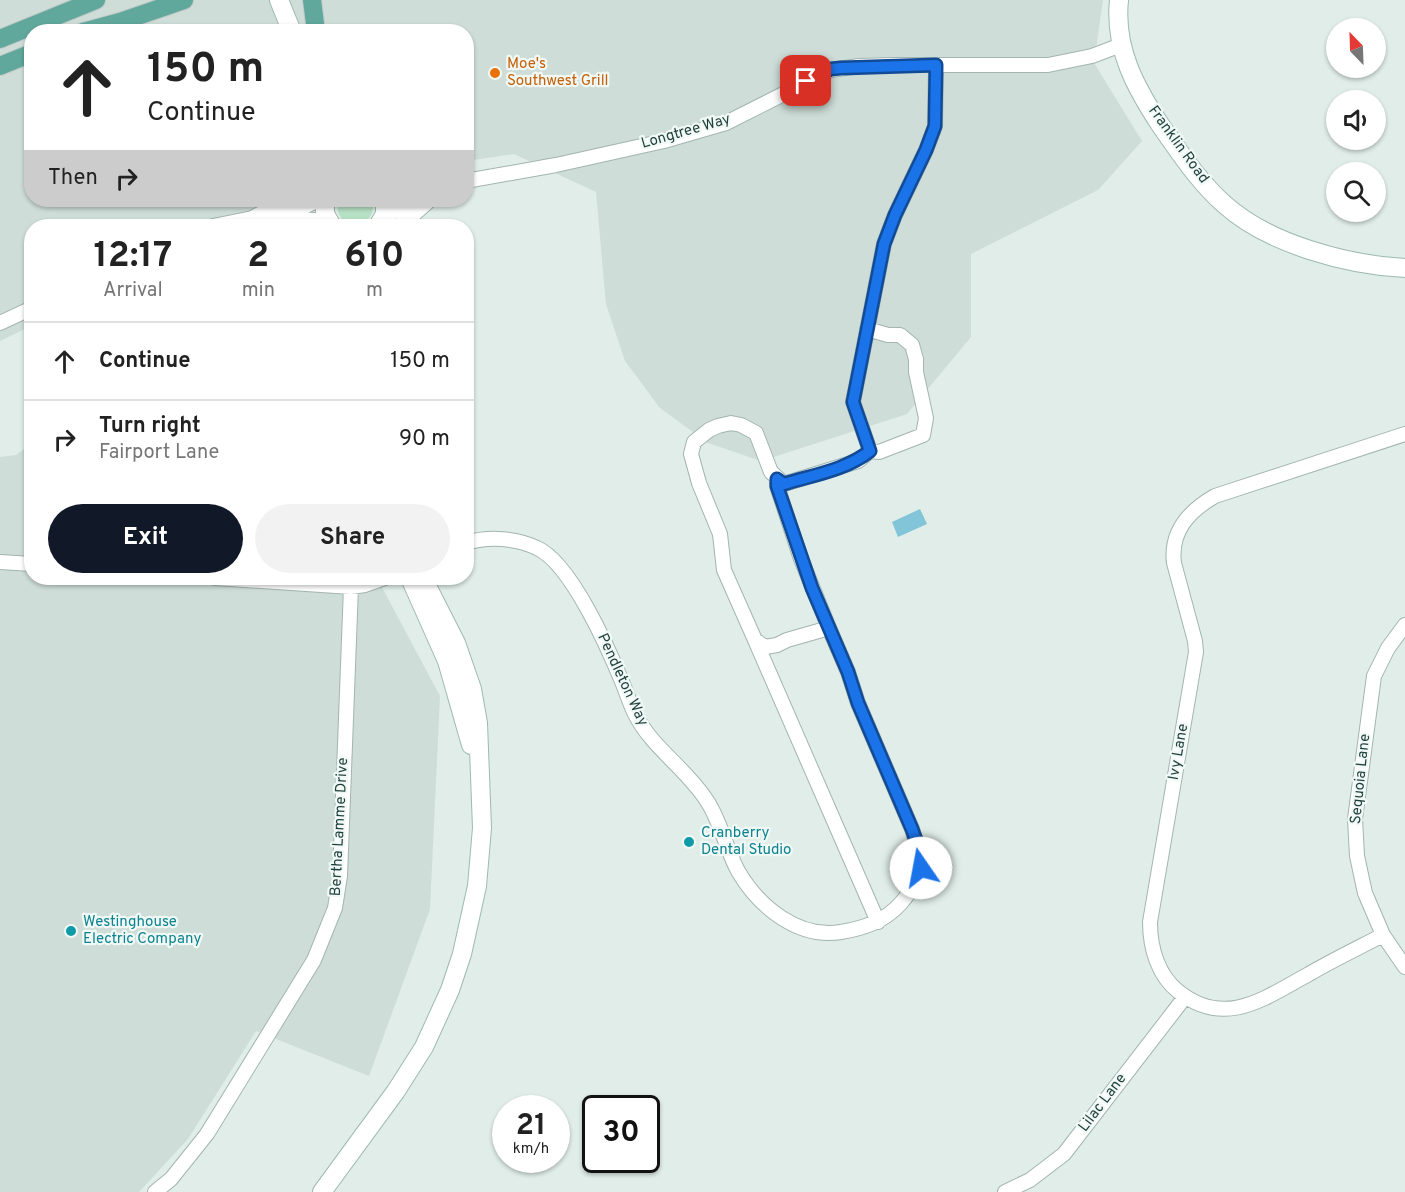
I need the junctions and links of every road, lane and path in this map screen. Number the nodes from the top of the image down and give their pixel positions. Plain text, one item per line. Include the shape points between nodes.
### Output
1 (96, 0) edge
2 (161, 0) edge
3 (184, 0) edge
4 (279, 0) edge
5 (305, 0) edge
6 (312, 0) edge
7 (1119, 0) edge
8 (37, 24) edge
9 (102, 24) edge
10 (113, 24) edge
11 (289, 24) edge
12 (314, 24) edge
13 (315, 24) edge
14 (24, 29) edge
15 (0, 39) edge
16 (1121, 45) junction
17 (24, 56) edge
18 (936, 65) junction
19 (0, 66) edge
20 (474, 181) edge
21 (279, 207) edge
22 (302, 207) edge
23 (400, 207) edge
24 (419, 207) edge
25 (256, 218) junction
26 (251, 219) edge
27 (286, 219) edge
28 (386, 219) edge
29 (407, 219) edge
30 (1405, 268) edge
31 (24, 312) edge
32 (0, 323) edge
33 (867, 329) junction
34 (1405, 434) edge
35 (870, 451) junction
36 (777, 479) junction
37 (474, 541) edge
38 (0, 562) edge
39 (24, 564) edge
40 (321, 585) edge
41 (365, 585) edge
42 (413, 585) edge
43 (426, 585) edge
44 (351, 587) junction
45 (1405, 625) edge
46 (829, 628) junction
47 (755, 640) junction
48 (478, 764) junction
49 (878, 922) junction
50 (1383, 935) junction
51 (1405, 967) edge
52 (1185, 997) junction
53 (154, 1192) edge
54 (322, 1192) edge
55 (1005, 1192) edge

1 - 8 main road
2 - 9 main road
3 - 10 main road
4 - 11 street
5 - 12 street
6 - 13 main road
7 - 16 street, Franklin Road
14 - 15 main road
16 - 18 street, Longtree Way via 1048,65
16 - 30 street, Franklin Road via 1131,75 1153,114 1193,171 1224,204 1253,226 1288,243 1323,254
17 - 19 main road
18 - 20 street, Longtree Way via 831,69 726,123 653,143
18 - 33 street via 935,126 884,244
21 - 25 street
22 - 25 street
23 - 28 street
24 - 29 street
25 - 26 street
25 - 27 street
31 - 32 street
33 - 35 street via 853,402
33 - 35 street via 900,335 912,345 926,418 923,435 879,452
34 - 52 street, Ivy Lane via 1215,496 1195,509 1178,530 1174,563 1196,652 1150,934 1159,967 1172,987
35 - 36 street via 858,461 821,474 784,484
36 - 46 street, Pendleton Way via 793,538
36 - 47 street via 756,433 741,425 718,426 694,442 691,454 720,534 724,570
37 - 49 street, Pendleton Way via 510,539 539,549 561,569 607,646 647,733 707,801 738,871 772,912 789,923 830,934
38 - 39 street
40 - 44 street
41 - 44 street
42 - 48 street via 447,661
43 - 48 street via 466,669 478,723
44 - 53 street, Bertha Lamme Drive via 340,876 335,908 314,960 207,1134 171,1179
45 - 50 street, Sequoia Lane via 1374,675 1355,819 1360,874
46 - 47 street via 765,647
46 - 49 street, Pendleton Way via 919,849 921,868 915,885
47 - 49 street
48 - 54 street via 482,828 477,886 450,990 412,1067
50 - 51 street, Sequoia Lane
50 - 52 street, Ivy Lane via 1250,1005 1214,1009
52 - 55 street, Lilac Lane via 1064,1154 1030,1180

